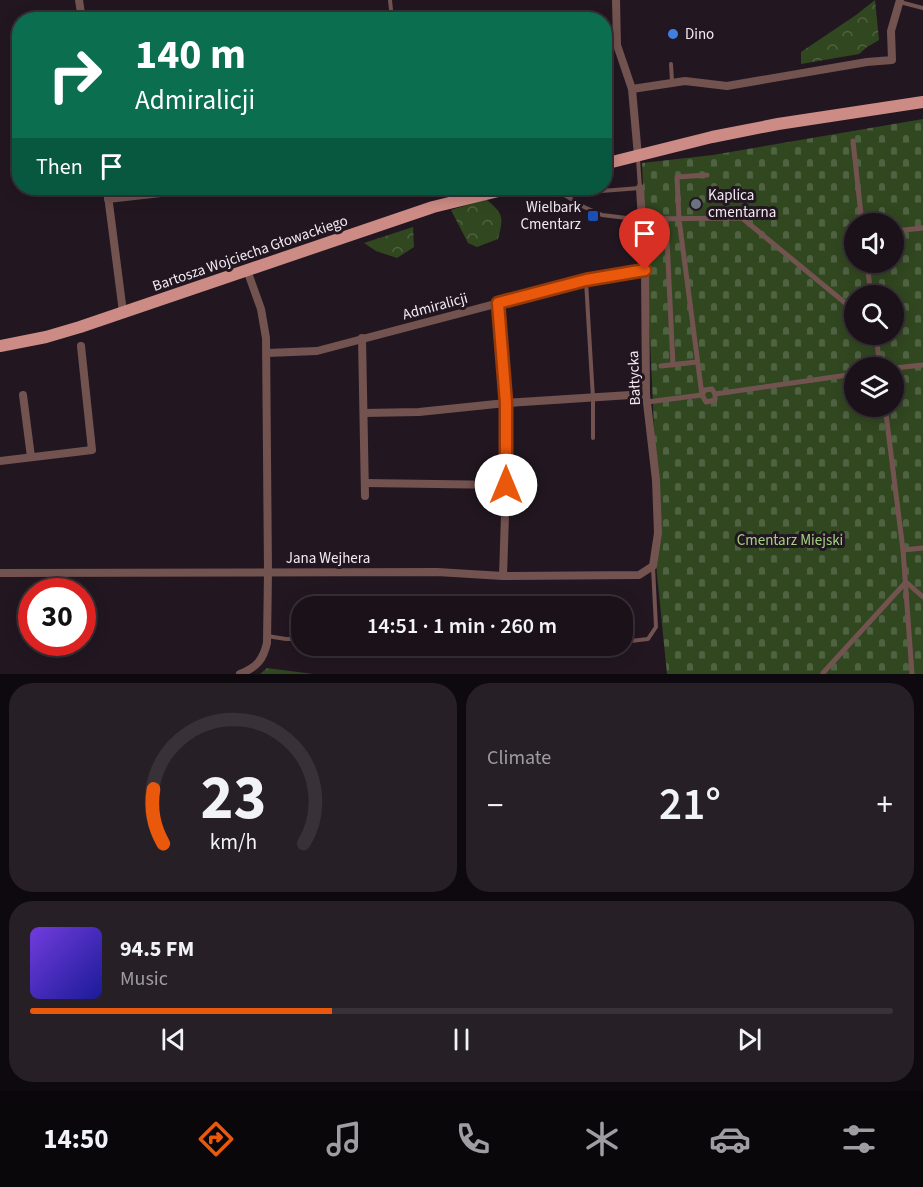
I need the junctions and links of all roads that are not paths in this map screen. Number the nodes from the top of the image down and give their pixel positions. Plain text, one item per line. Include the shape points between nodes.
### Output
1 (615, 0) edge
2 (900, 1) edge
3 (923, 8) edge
4 (671, 64) dead end
5 (672, 83) junction
6 (632, 89) junction
7 (923, 102) edge
8 (853, 141) dead end
9 (638, 156) junction
10 (612, 162) edge
11 (707, 175) dead end
12 (640, 188) junction
13 (612, 190) edge
14 (108, 195) edge
15 (143, 195) edge
16 (482, 195) edge
17 (565, 195) edge
18 (108, 199) junction
19 (861, 213) edge
20 (643, 219) junction
21 (666, 219) junction
22 (679, 219) junction
23 (923, 228) edge
24 (904, 230) edge
25 (247, 270) junction
26 (645, 270) junction
27 (586, 280) junction
28 (844, 302) edge
29 (498, 303) junction
30 (123, 312) junction
31 (362, 338) junction
32 (0, 346) edge
33 (81, 346) dead end
34 (267, 353) junction
35 (697, 362) junction
36 (673, 365) junction
37 (923, 365) edge
38 (661, 366) dead end
39 (904, 367) edge
40 (844, 376) edge
41 (23, 395) dead end
42 (702, 395) junction
43 (593, 398) junction
44 (647, 398) junction
45 (506, 403) junction
46 (364, 413) junction
47 (887, 417) edge
48 (593, 438) dead end
49 (31, 457) junction
50 (0, 460) edge
51 (365, 483) junction
52 (506, 485) junction
53 (365, 496) dead end
54 (923, 548) edge
55 (903, 550) junction
56 (653, 566) junction
57 (268, 572) junction
58 (0, 573) edge
59 (503, 576) junction
60 (906, 582) junction
61 (923, 597) edge
62 (267, 635) junction
63 (291, 639) edge
64 (633, 641) edge
65 (823, 673) edge
66 (240, 674) edge
67 (912, 674) edge

1 - 6 street via 617,45
2 - 3 lane
2 - 5 street via 891,30 892,60 727,86
4 - 5 lane
5 - 6 street
6 - 9 street
7 - 9 main road via 778,124
8 - 19 street
9 - 10 main road
9 - 12 lane
11 - 22 street via 677,177
12 - 13 lane
12 - 20 street, Bałtycka
14 - 18 street
15 - 18 street
16 - 25 main road, Bartosza Wojciecha Głowackiego via 434,207
17 - 20 lane via 602,215
18 - 30 street
20 - 21 street
20 - 26 street, Bałtycka
21 - 22 street
21 - 36 street
22 - 28 street via 742,218
22 - 35 street
23 - 24 street
25 - 30 main road, Bartosza Wojciecha Głowackiego
25 - 34 street via 263,315
26 - 27 street, Admiralicji
26 - 44 street, Bałtycka
27 - 29 street, Admiralicji
27 - 43 lane
29 - 31 street, Admiralicji
29 - 45 street
30 - 32 main road, Bartosza Wojciecha Głowackiego via 46,337
31 - 34 street, Admiralicji via 317,351
31 - 46 street
33 - 49 street via 92,450
34 - 57 street
35 - 36 street
35 - 42 street
36 - 38 street
37 - 39 street
40 - 42 street via 716,394 705,390
41 - 49 street
42 - 44 street
43 - 44 street
43 - 45 street
43 - 48 lane
44 - 56 street, Bałtycka via 657,491 658,533
45 - 46 street
45 - 52 street
46 - 51 street
47 - 55 street
49 - 50 street
51 - 52 street
51 - 53 street
52 - 59 street
54 - 55 street
55 - 60 street
56 - 59 street, Jana Wejhera via 639,575
56 - 64 lane via 656,627 648,639
57 - 58 street, Jana Wejhera
57 - 59 street, Jana Wejhera
57 - 62 street
60 - 61 street
60 - 65 street
60 - 67 street
62 - 63 lane
62 - 66 street via 261,659

